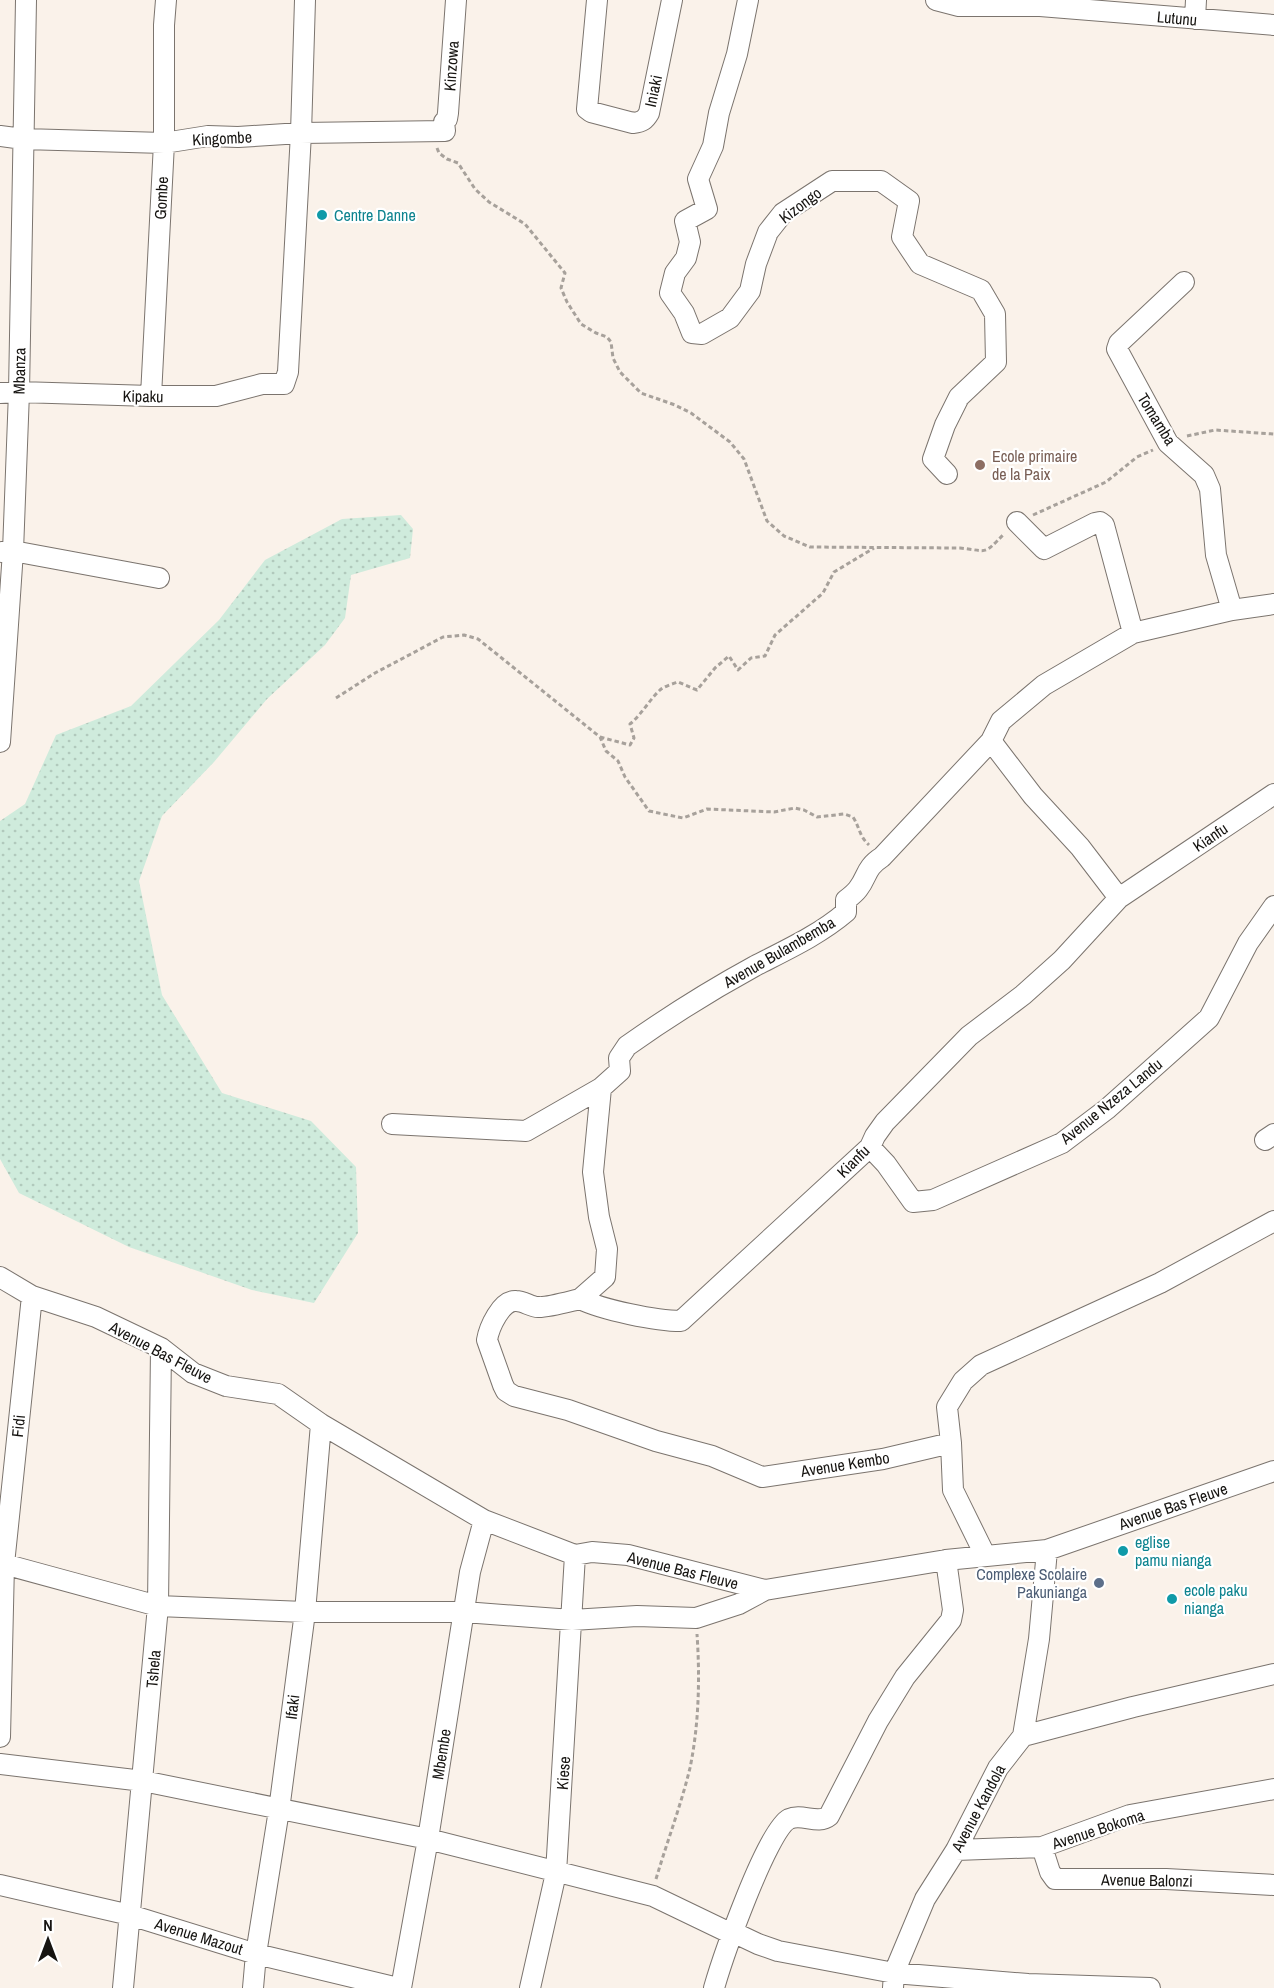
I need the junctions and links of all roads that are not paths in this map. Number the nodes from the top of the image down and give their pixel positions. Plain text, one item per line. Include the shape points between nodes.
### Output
1 (26, 0) edge
2 (166, 0) edge
3 (305, 0) edge
4 (456, 0) edge
5 (597, 0) edge
6 (672, 0) edge
7 (748, 0) edge
8 (936, 0) edge
9 (1041, 3) edge
10 (1195, 10) edge
11 (1274, 25) edge
12 (445, 131) joint
13 (301, 133) junction
14 (0, 136) edge
15 (23, 139) junction
16 (164, 142) junction
17 (1184, 282) dead end
18 (10, 392) edge
19 (152, 396) junction
20 (947, 474) dead end
21 (1017, 522) road end
22 (6, 551) edge
23 (159, 578) dead end
24 (1274, 604) edge
25 (1232, 610) junction
26 (1133, 633) junction
27 (991, 741) junction
28 (0, 742) edge
29 (1274, 794) edge
30 (1119, 898) junction
31 (1274, 906) edge
32 (601, 1088) junction
33 (392, 1124) dead end
34 (870, 1147) junction
35 (1274, 1221) edge
36 (0, 1277) edge
37 (32, 1296) junction
38 (580, 1299) junction
39 (161, 1348) junction
40 (321, 1424) junction
41 (951, 1443) junction
42 (1274, 1471) edge
43 (484, 1520) junction
44 (1047, 1550) junction
45 (575, 1555) junction
46 (985, 1555) junction
47 (946, 1560) junction
48 (2, 1564) edge
49 (765, 1590) junction
50 (158, 1606) junction
51 (305, 1611) junction
52 (464, 1612) junction
53 (572, 1620) junction
54 (1274, 1674) edge
55 (1023, 1736) junction
56 (0, 1737) edge
57 (0, 1764) edge
58 (143, 1781) junction
59 (1274, 1789) edge
60 (279, 1810) junction
61 (428, 1839) junction
62 (1042, 1847) junction
63 (956, 1850) junction
64 (556, 1873) junction
65 (0, 1885) edge
66 (1274, 1885) edge
67 (130, 1915) junction
68 (732, 1934) junction
69 (256, 1954) junction
70 (894, 1980) edge
71 (123, 1988) edge
72 (253, 1988) edge
73 (400, 1988) edge
74 (530, 1988) edge
75 (714, 1988) edge
76 (1150, 1988) edge

1 - 15 street, Mbanza
2 - 16 street, Gombe
3 - 13 street
4 - 12 street, Kinzowa
5 - 6 street, Iniaki via 587,109 640,123 649,113
7 - 20 street, Kizongo via 713,146 698,179 707,209 685,221 690,242 670,293 692,333 702,334 730,318 750,291 768,232 783,213 832,181 880,181 909,201 902,237 920,264 981,290 996,314 996,362 959,397 933,459
8 - 9 street, Lutunu via 959,6
9 - 10 street, Lutunu
10 - 11 street, Lutunu
12 - 13 street, Kingombe
13 - 16 street, Kingombe via 208,136
13 - 19 street, Kipaku via 288,372 284,384 262,384 216,396
14 - 15 street, Kingombe
15 - 16 street, Kingombe
15 - 18 street, Mbanza
16 - 19 street, Gombe
17 - 25 street, Tomamba via 1117,349 1168,443 1208,481 1216,555
18 - 19 street, Kipaku
18 - 22 street, Mbanza
21 - 26 street via 1044,549 1095,523 1104,525
22 - 23 street
22 - 28 street, Mbanza
24 - 25 street, Avenue Bulambemba
25 - 26 street, Avenue Bulambemba
26 - 27 street, Avenue Bulambemba via 1044,685 1001,721
27 - 30 street
27 - 32 street, Avenue Bulambemba via 873,863 858,889 846,900 846,912 627,1046 619,1058 620,1071
29 - 30 street, Kianfu
30 - 34 street, Kianfu via 1062,960 969,1036 885,1122
31 - 34 street, Avenue Nzeza Landu via 1248,943 1209,1018 1107,1109 1062,1143 933,1200 913,1202
32 - 33 street, Avenue Bulambemba via 526,1131
32 - 38 street via 593,1172 607,1249 605,1277
34 - 38 street, Kianfu via 681,1321
35 - 41 street via 1160,1282 981,1365 963,1381 946,1407
36 - 37 street, Avenue Bas Fleuve
37 - 39 street, Avenue Bas Fleuve via 96,1317
37 - 48 street, Fidi
38 - 41 street, Avenue Kembo via 538,1307 515,1300 508,1302 487,1340 506,1391 712,1456 762,1477 883,1459
39 - 40 street, Avenue Bas Fleuve via 193,1373 226,1386 279,1394
39 - 50 street, Tshela
40 - 43 street, Avenue Bas Fleuve
40 - 51 street, Ifaki
41 - 46 street via 953,1490
42 - 44 street, Avenue Bas Fleuve
43 - 45 street, Avenue Bas Fleuve
43 - 52 street, Mbembe
44 - 46 street, Avenue Bas Fleuve
44 - 55 street, Avenue Kandola via 1039,1639
45 - 49 street, Avenue Bas Fleuve via 628,1555
45 - 53 street, Kiese
46 - 47 street, Avenue Bas Fleuve
47 - 49 street, Avenue Bas Fleuve
47 - 68 street via 951,1620 905,1677 878,1720 829,1816 798,1817 781,1826
48 - 50 street
48 - 56 street, Fidi
49 - 53 street via 739,1604 696,1618
50 - 51 street
50 - 58 street, Tshela
51 - 52 street
51 - 60 street, Ifaki
52 - 53 street
52 - 61 street, Mbembe
53 - 64 street, Kiese
54 - 55 street
55 - 63 street, Avenue Kandola via 998,1768
57 - 58 street
58 - 60 street
58 - 67 street, Tshela
59 - 62 street, Avenue Bokoma via 1130,1815
60 - 61 street
60 - 69 street, Ifaki
61 - 64 street
61 - 73 street, Mbembe
62 - 63 street, Avenue Bokoma
62 - 66 street, Avenue Balonzi via 1055,1879 1166,1879
63 - 70 street, Avenue Kandola via 925,1899
64 - 68 street via 653,1896
64 - 74 street, Kiese
65 - 67 street, Avenue Mazout
67 - 69 street, Avenue Mazout
67 - 71 street, Tshela
68 - 70 street via 778,1951
68 - 75 street
69 - 72 street, Ifaki
69 - 73 street, Avenue Mazout
70 - 76 street

